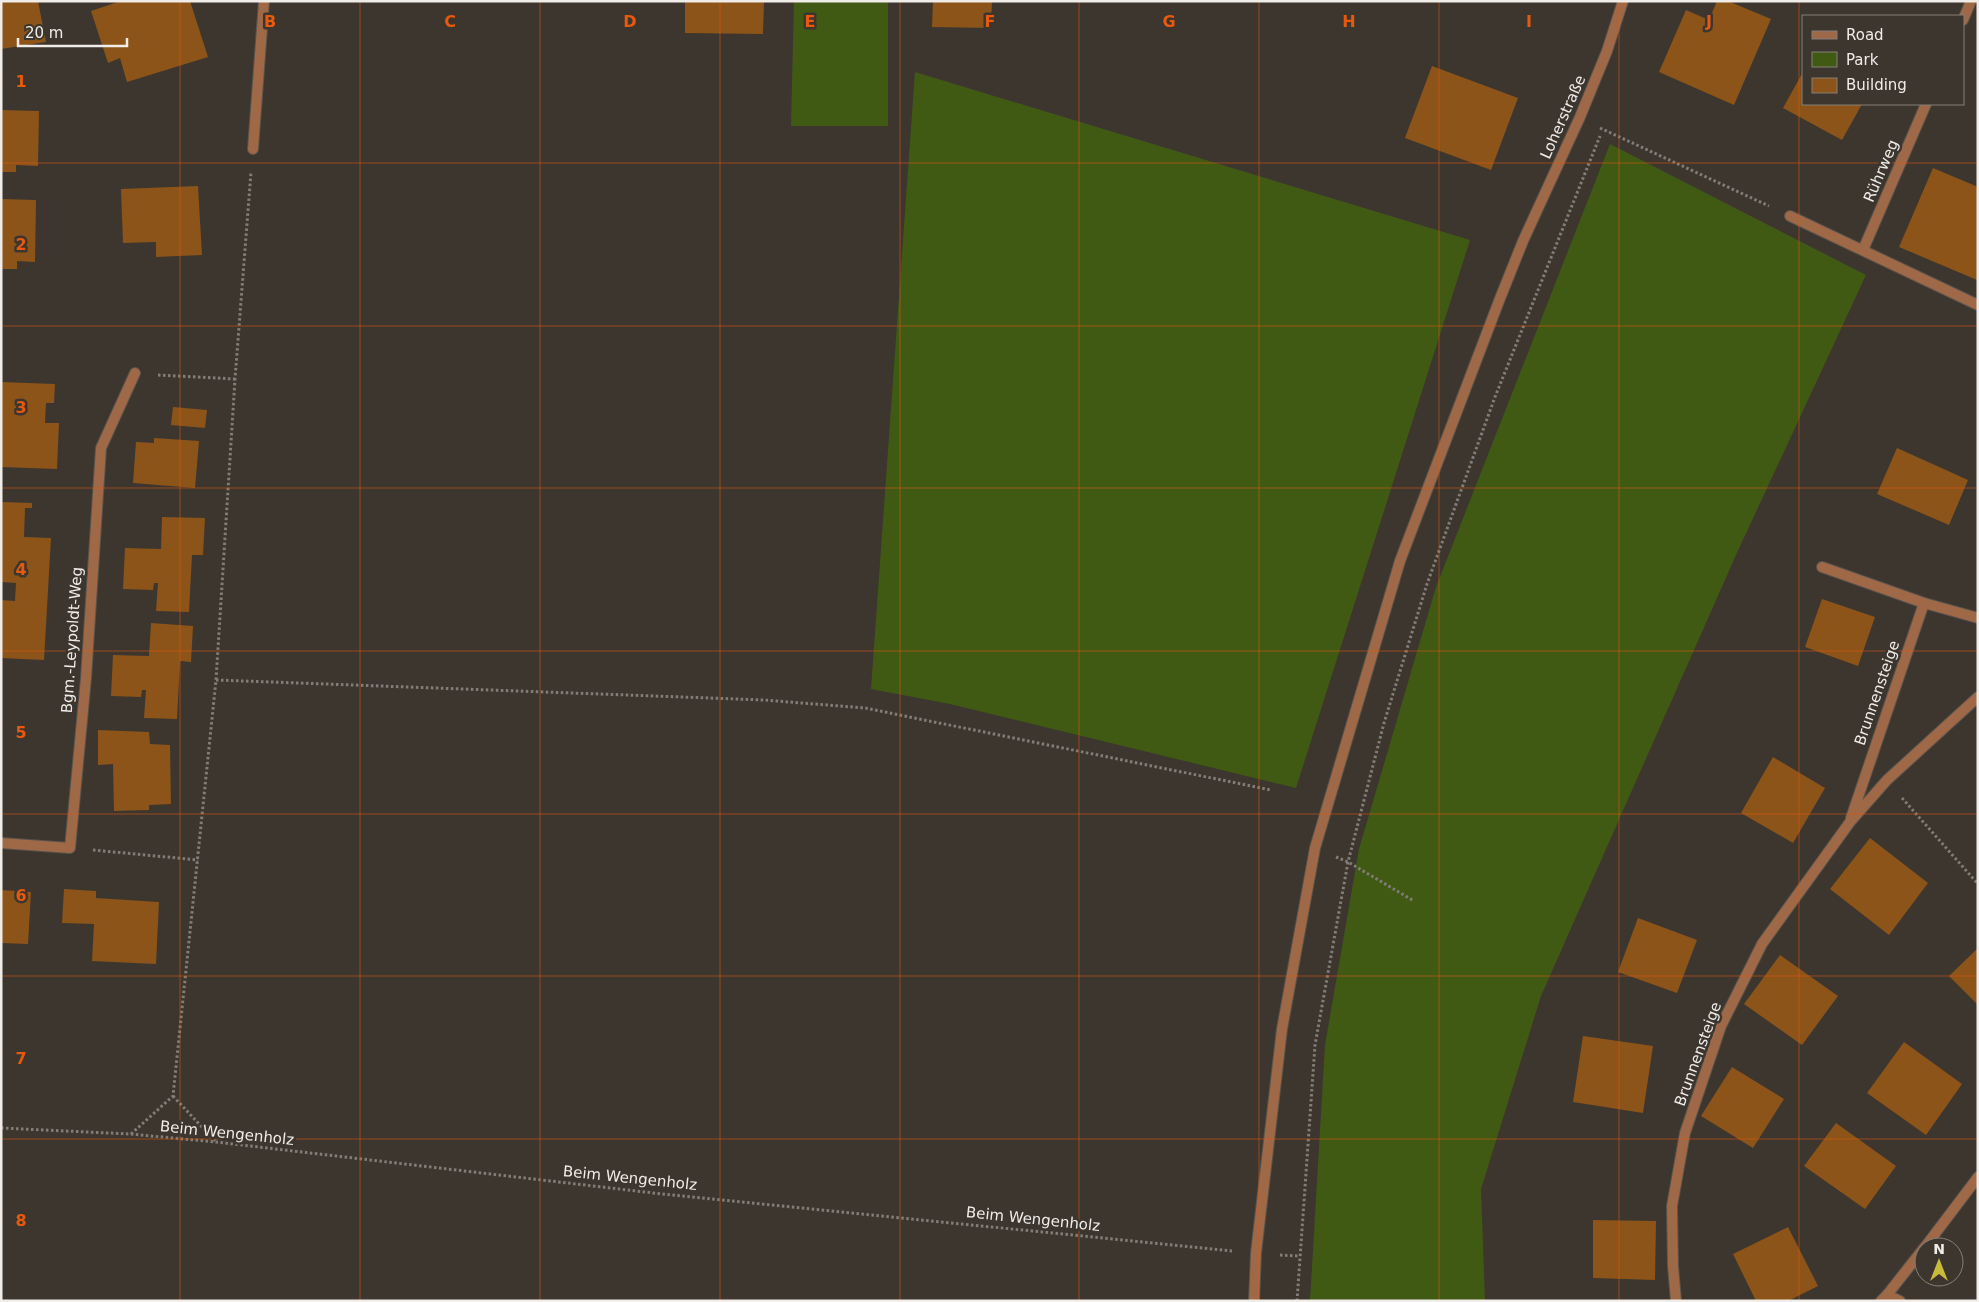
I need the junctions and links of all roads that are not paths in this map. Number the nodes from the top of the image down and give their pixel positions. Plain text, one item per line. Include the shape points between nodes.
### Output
1 (264, 1) edge
2 (1623, 1) edge
3 (1971, 1) edge
4 (1964, 18) edge
5 (1926, 105) edge
6 (253, 149) road end
7 (1790, 216) road end
8 (1863, 250) junction
9 (1978, 305) edge
10 (135, 373) road end
11 (1822, 567) dead end
12 (1924, 603) junction
13 (1978, 618) edge
14 (1978, 697) edge
15 (1850, 822) junction
16 (1, 843) edge
17 (1978, 1177) edge
18 (1932, 1237) edge
19 (1914, 1260) edge
20 (1884, 1298) edge
21 (1254, 1301) edge
22 (1676, 1301) edge
23 (1900, 1301) edge

1 - 6 street
2 - 21 street, Loherstraße via 1580,117 1523,241 1400,562 1315,848 1282,1029 1256,1253
3 - 4 street
5 - 8 street, Rührweg
7 - 8 street
8 - 9 street
10 - 16 street, Bgm.-Leypoldt-Weg via 101,448 86,678 70,848
11 - 12 street
12 - 13 street
12 - 15 street, Brunnensteige
14 - 15 street, Brunnensteige via 1887,780
15 - 22 street, Brunnensteige via 1762,944 1721,1026 1685,1133 1672,1206
17 - 18 street
19 - 20 street
20 - 23 street

